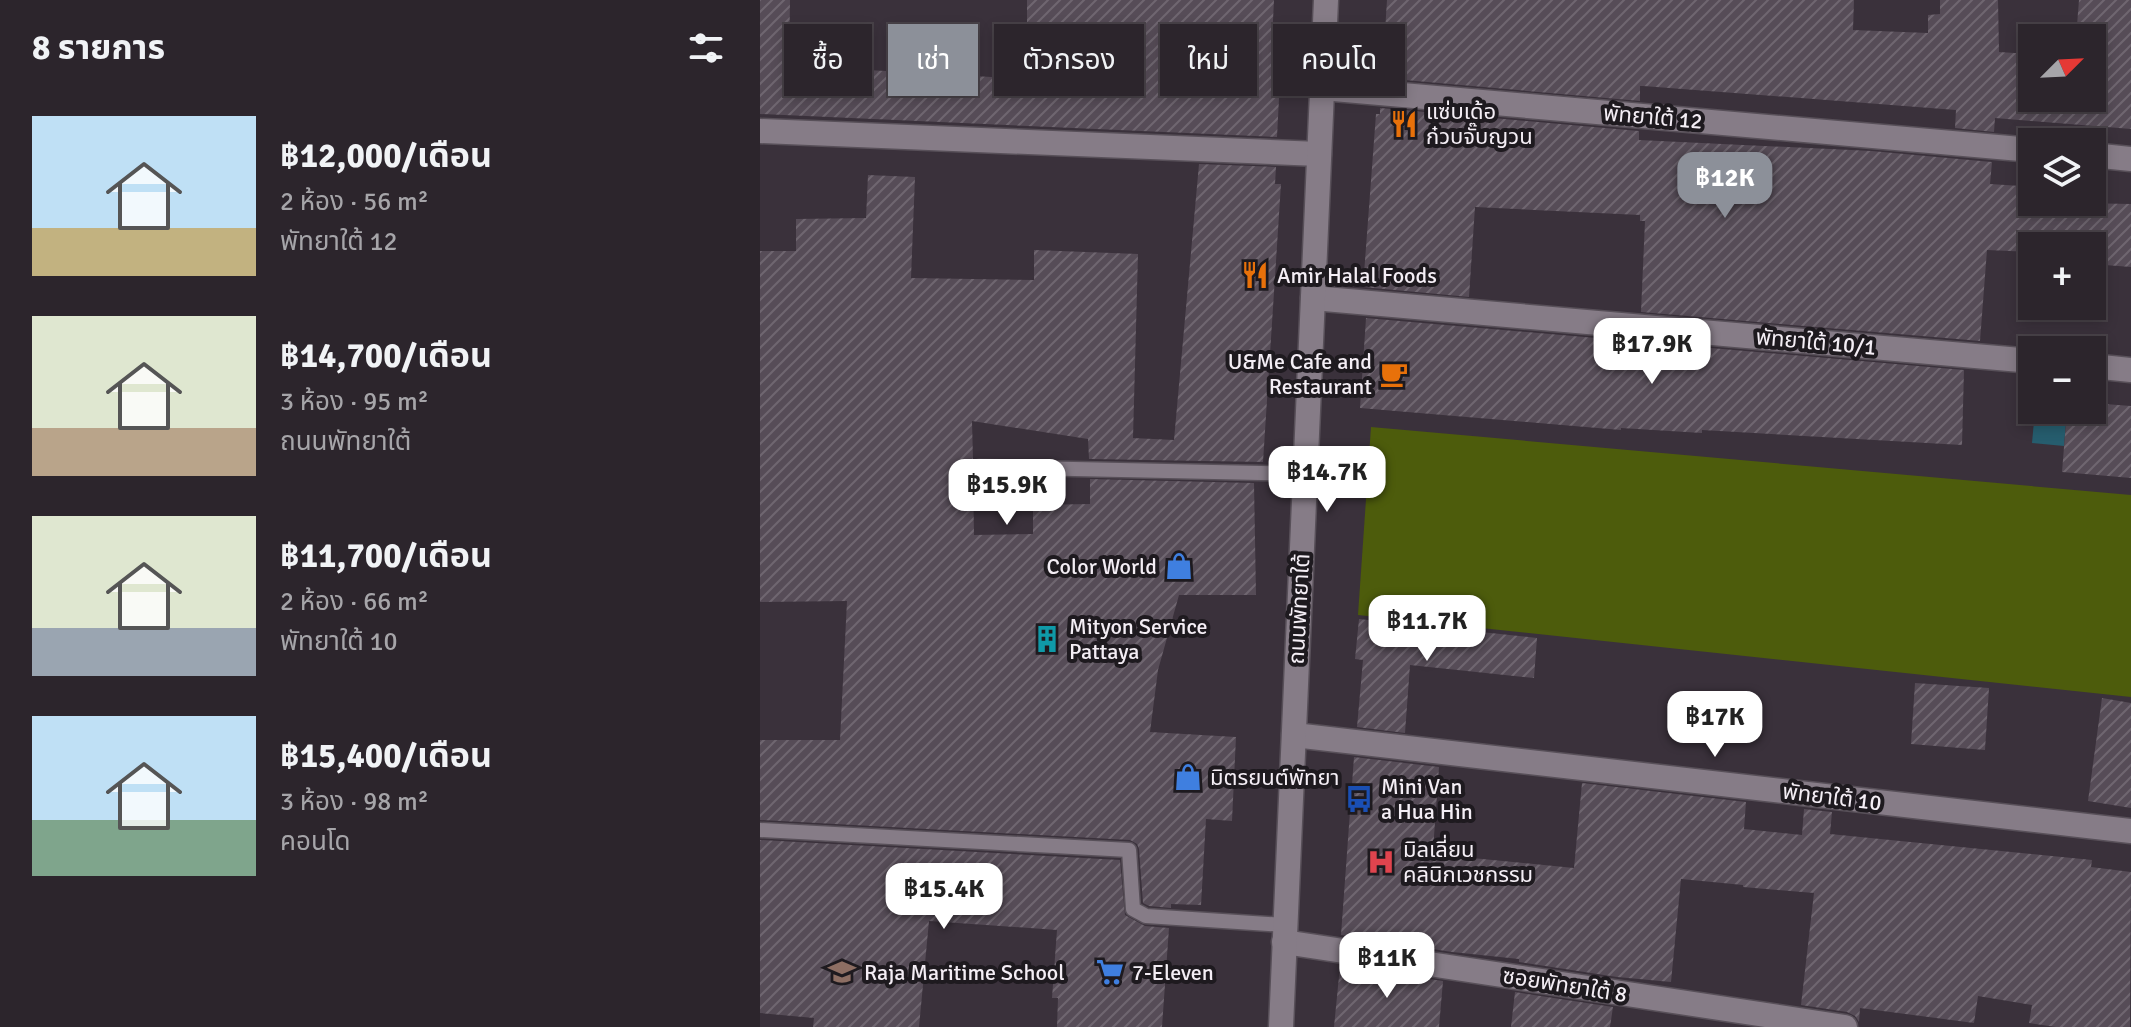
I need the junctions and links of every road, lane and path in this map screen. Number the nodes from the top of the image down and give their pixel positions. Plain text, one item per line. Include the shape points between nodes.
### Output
1 (1326, 0) edge
2 (1325, 24) edge
3 (1405, 95) edge
4 (1322, 96) edge
5 (760, 131) edge
6 (2018, 149) edge
7 (1319, 154) junction
8 (2106, 156) edge
9 (2131, 159) edge
10 (1313, 298) junction
11 (2018, 360) edge
12 (2106, 367) edge
13 (2131, 370) edge
14 (979, 467) dead end
15 (1305, 474) junction
16 (1294, 735) junction
17 (760, 830) edge
18 (2131, 831) edge
19 (1284, 934) junction
20 (1281, 1027) edge
21 (1845, 1027) edge

1 - 2 street, ถนนพัทยาใต้
3 - 6 street, พัทยาใต้ 12
4 - 7 street, ถนนพัทยาใต้
5 - 7 street
7 - 10 street, ถนนพัทยาใต้
8 - 9 street
10 - 11 street, พัทยาใต้ 10/1
10 - 15 street, ถนนพัทยาใต้
12 - 13 street
14 - 15 lane
15 - 16 street, ถนนพัทยาใต้
16 - 18 street, พัทยาใต้ 10
16 - 19 street, ถนนพัทยาใต้
17 - 19 lane via 1129,850 1133,909 1146,916
19 - 20 street, ถนนพัทยาใต้
19 - 21 street, ซอยพัทยาใต้ 8

